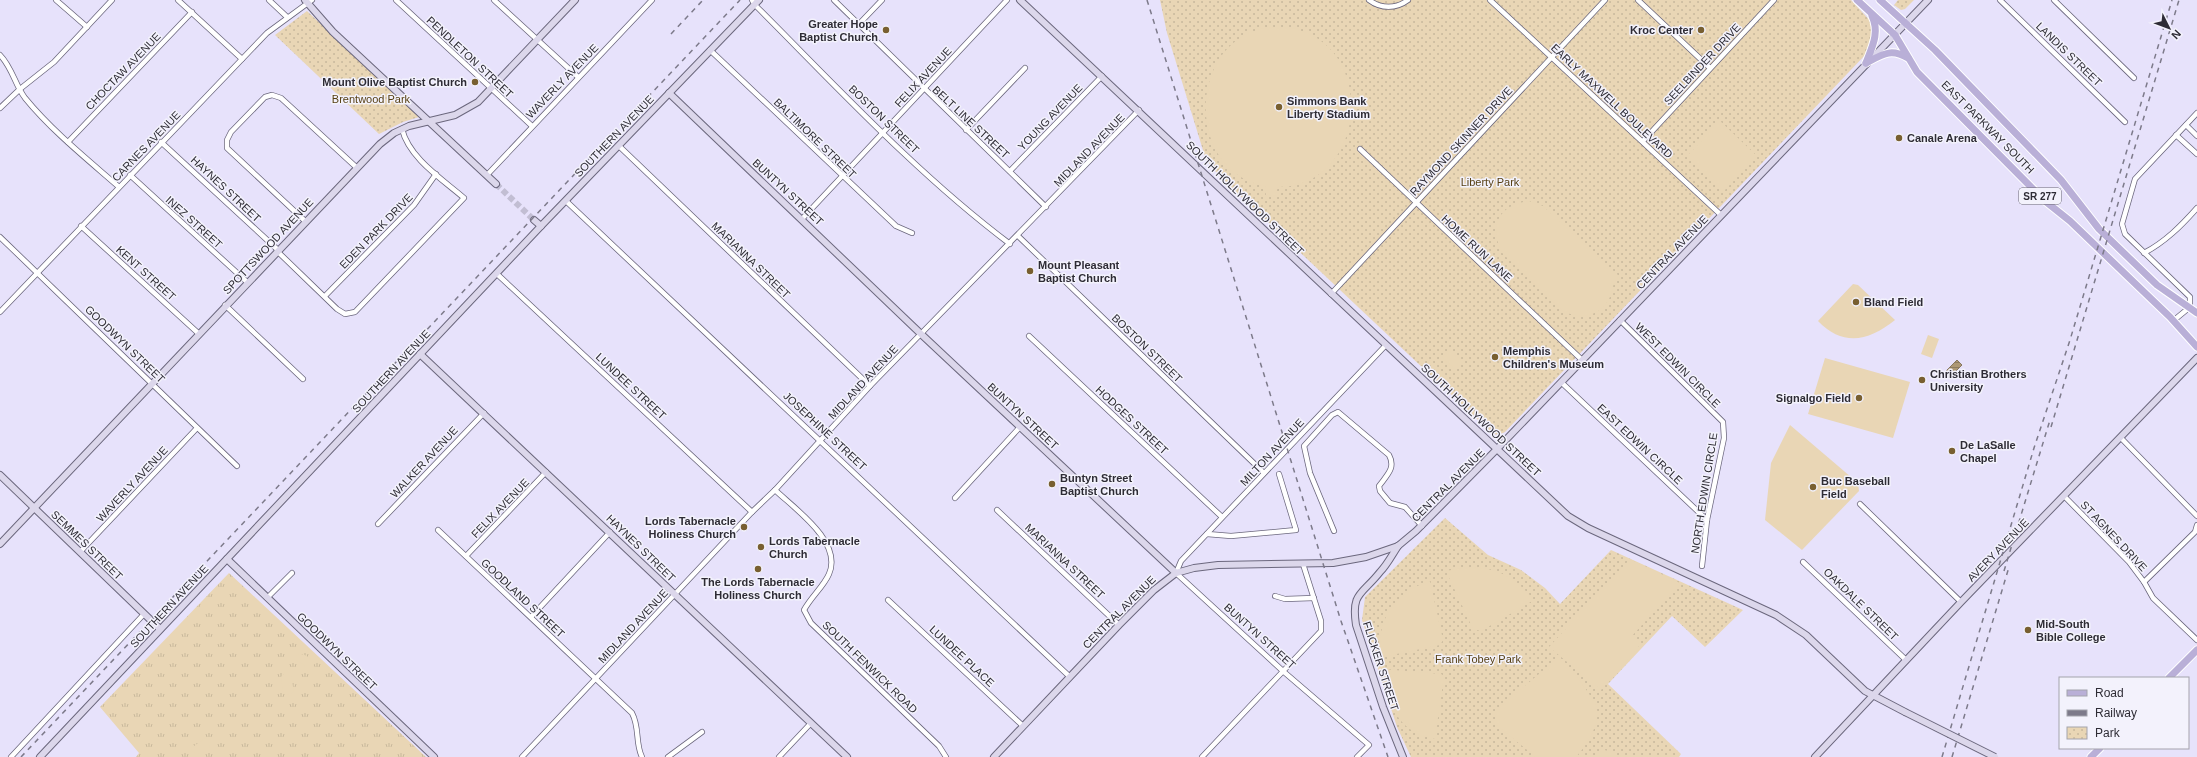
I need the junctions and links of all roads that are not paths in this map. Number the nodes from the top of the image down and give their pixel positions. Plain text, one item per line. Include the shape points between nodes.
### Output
1 (56, 0) edge
2 (112, 0) edge
3 (178, 0) edge
4 (269, 0) edge
5 (396, 0) edge
6 (494, 0) edge
7 (575, 0) edge
8 (652, 0) edge
9 (834, 0) edge
10 (882, 0) edge
11 (1007, 0) edge
12 (1020, 0) edge
13 (1369, 0) edge
14 (1408, 0) edge
15 (1490, 0) edge
16 (1605, 0) edge
17 (1638, 0) edge
18 (1774, 0) edge
19 (1857, 0) edge
20 (1880, 0) edge
21 (1928, 0) edge
22 (2000, 0) edge
23 (2054, 0) edge
24 (308, 1) edge
25 (755, 2) edge
26 (1869, 11) junction
27 (192, 12) junction
28 (287, 17) junction
29 (1906, 23) junction
30 (859, 24) junction
31 (87, 27) junction
32 (1895, 35) junction
33 (537, 40) junction
34 (710, 50) junction
35 (0, 55) edge
36 (1551, 56) junction
37 (242, 58) junction
38 (1909, 59) junction
39 (1866, 63) junction
40 (1025, 68) dead end
41 (1710, 68) junction
42 (1102, 76) junction
43 (578, 77) junction
44 (2134, 78) dead end
45 (20, 89) junction
46 (491, 90) junction
47 (924, 90) junction
48 (669, 93) junction
49 (0, 108) edge
50 (1139, 110) junction
51 (2197, 113) edge
52 (429, 121) junction
53 (2125, 122) dead end
54 (2186, 125) junction
55 (532, 126) junction
56 (402, 129) junction
57 (966, 130) junction
58 (883, 132) junction
59 (2176, 135) junction
60 (2197, 136) edge
61 (1643, 141) junction
62 (68, 142) junction
63 (162, 142) junction
64 (619, 146) junction
65 (1360, 148) dead end
66 (2197, 154) edge
67 (356, 167) junction
68 (1010, 171) junction
69 (436, 174) junction
70 (130, 175) junction
71 (487, 175) junction
72 (842, 176) junction
73 (496, 184) tunnel mouth
74 (119, 187) junction
75 (566, 200) junction
76 (1416, 204) junction
77 (1046, 207) junction
78 (2197, 208) edge
79 (1721, 215) junction
80 (802, 219) junction
81 (534, 220) tunnel mouth
82 (305, 221) junction
83 (81, 226) junction
84 (541, 226) junction
85 (912, 233) dead end
86 (1018, 236) junction
87 (0, 237) edge
88 (1010, 244) junction
89 (277, 251) junction
90 (2144, 253) junction
91 (38, 272) junction
92 (497, 274) junction
93 (246, 282) junction
94 (1331, 294) junction
95 (325, 296) junction
96 (225, 305) junction
97 (2190, 307) junction
98 (0, 312) edge
99 (2197, 313) edge
100 (1620, 320) junction
101 (2173, 321) junction
102 (198, 333) junction
103 (921, 334) junction
104 (1029, 336) dead end
105 (1385, 346) junction
106 (2197, 347) edge
107 (420, 354) junction
108 (2197, 358) edge
109 (1582, 360) junction
110 (303, 379) dead end
111 (1561, 382) junction
112 (151, 384) junction
113 (870, 386) junction
114 (484, 413) junction
115 (1723, 422) joint
116 (1020, 427) junction
117 (197, 428) junction
118 (2121, 438) junction
119 (820, 442) junction
120 (1498, 448) junction
121 (237, 466) dead end
122 (546, 472) junction
123 (1264, 473) junction
124 (1279, 474) dead end
125 (0, 475) edge
126 (775, 490) junction
127 (2064, 497) junction
128 (955, 498) dead end
129 (1860, 504) dead end
130 (34, 508) junction
131 (997, 510) dead end
132 (752, 512) junction
133 (2197, 516) edge
134 (1222, 518) junction
135 (1707, 520) junction
136 (378, 524) dead end
137 (2197, 525) edge
138 (1422, 526) junction
139 (438, 530) dead end
140 (1334, 531) dead end
141 (610, 532) junction
142 (1207, 534) junction
143 (0, 544) edge
144 (1398, 546) junction
145 (80, 552) junction
146 (466, 556) junction
147 (227, 559) junction
148 (1803, 562) dead end
149 (1304, 564) junction
150 (1702, 566) dead end
151 (292, 573) dead end
152 (1176, 573) junction
153 (2144, 582) junction
154 (675, 594) junction
155 (1275, 596) dead end
156 (268, 598) junction
157 (1314, 598) junction
158 (888, 600) dead end
159 (1961, 602) junction
160 (144, 614) junction
161 (531, 617) junction
162 (1119, 625) junction
163 (160, 630) junction
164 (2197, 640) edge
165 (2197, 650) edge
166 (1906, 660) junction
167 (1284, 672) junction
168 (1070, 677) junction
169 (2170, 677) edge
170 (596, 678) junction
171 (1873, 697) junction
172 (811, 723) junction
173 (1023, 726) junction
174 (702, 732) dead end
175 (2099, 749) edge
176 (11, 757) edge
177 (40, 757) edge
178 (434, 757) edge
179 (522, 757) edge
180 (642, 757) edge
181 (668, 757) edge
182 (778, 757) edge
183 (847, 757) edge
184 (946, 757) edge
185 (994, 757) edge
186 (1202, 757) edge
187 (1357, 757) edge
188 (1403, 757) edge
189 (1815, 757) edge
190 (1996, 757) edge
191 (2091, 757) edge

1 - 31 street
2 - 31 street
3 - 27 street
4 - 28 street
5 - 46 street, PENDLETON STREET
6 - 33 street
7 - 33 main road, SPOTTSWOOD AVENUE
8 - 43 street, WAVERLY AVENUE
9 - 30 street, BELT LINE STREET
10 - 30 street
11 - 47 street, FELIX AVENUE
12 - 42 main road, SOUTH HOLLYWOOD STREET
13 - 14 street via 1378,6 1390,7
15 - 36 street, EARLY MAXWELL BOULEVARD
16 - 36 street, RAYMOND SKINNER DRIVE
17 - 41 street
18 - 41 street, SEELBINDER DRIVE
19 - 26 main road, EAST PARKWAY SOUTH / SR 277
20 - 29 main road, EAST PARKWAY SOUTH / SR 277
21 - 29 main road, CENTRAL AVENUE
22 - 53 street, LANDIS STREET
23 - 44 street
24 - 28 street, CARNES AVENUE
24 - 52 main road via 333,32
25 - 34 main road, SOUTHERN AVENUE
25 - 58 street, BOSTON STREET
26 - 32 main road, EAST PARKWAY SOUTH / SR 277
26 - 39 main road via 1876,26
27 - 37 street
27 - 62 street, CHOCTAW AVENUE
28 - 37 street, CARNES AVENUE
29 - 32 main road, CENTRAL AVENUE
29 - 97 main road, EAST PARKWAY SOUTH / SR 277 via 2061,180 2100,229 2157,285
30 - 47 street, BELT LINE STREET
31 - 45 street via 46,68
32 - 38 main road, EAST PARKWAY SOUTH / SR 277
32 - 39 main road, CENTRAL AVENUE
33 - 43 street
33 - 46 main road, SPOTTSWOOD AVENUE
34 - 48 main road, SOUTHERN AVENUE
34 - 72 street, BALTIMORE STREET
35 - 45 street
36 - 61 street, EARLY MAXWELL BOULEVARD
36 - 76 street, RAYMOND SKINNER DRIVE
37 - 63 street, CARNES AVENUE
38 - 39 main road via 1895,52
38 - 101 main road, EAST PARKWAY SOUTH / SR 277 via 1917,72 2045,201 2070,221
39 - 79 main road, CENTRAL AVENUE
40 - 57 street
41 - 61 street, SEELBINDER DRIVE
42 - 50 main road, SOUTH HOLLYWOOD STREET
42 - 68 street, YOUNG AVENUE
43 - 55 street, WAVERLY AVENUE
45 - 49 street
45 - 62 street via 24,97
46 - 52 main road, SPOTTSWOOD AVENUE via 455,115
46 - 55 street, PENDLETON STREET
47 - 57 street, BELT LINE STREET
47 - 58 street, FELIX AVENUE
48 - 64 main road, SOUTHERN AVENUE
48 - 80 main road, BUNTYN STREET
50 - 77 street, MIDLAND AVENUE
50 - 94 main road, SOUTH HOLLYWOOD STREET
51 - 54 street
52 - 56 main road, SPOTTSWOOD AVENUE
52 - 71 main road
54 - 59 street
54 - 60 street
55 - 71 street, WAVERLY AVENUE
56 - 67 main road, SPOTTSWOOD AVENUE via 380,144
56 - 69 street via 404,139 411,150
57 - 68 street, BELT LINE STREET
58 - 72 street, FELIX AVENUE
58 - 88 street, BOSTON STREET via 967,212
59 - 66 street
59 - 90 street via 2135,179 2131,189 2122,224 2125,234
61 - 79 street, EARLY MAXWELL BOULEVARD
62 - 74 street
63 - 70 street, CARNES AVENUE
63 - 89 street, HAYNES STREET
64 - 75 main road, SOUTHERN AVENUE
64 - 113 street, MARIANNA STREET
65 - 76 street, HOME RUN LANE
67 - 82 main road, SPOTTSWOOD AVENUE
67 - 82 street via 281,98 272,95 265,97 231,132 227,145 232,154
68 - 77 street, BELT LINE STREET
69 - 95 street, EDEN PARK DRIVE via 414,206
69 - 95 street, HAYNES STREET via 464,198 355,312 345,314
70 - 74 street, CARNES AVENUE
70 - 93 street, INEZ STREET
71 - 73 main road
72 - 80 street, FELIX AVENUE
72 - 85 street, BALTIMORE STREET via 896,226
74 - 83 street, CARNES AVENUE
75 - 84 main road, SOUTHERN AVENUE
75 - 119 street, JOSEPHINE STREET
76 - 94 street, RAYMOND SKINNER DRIVE
76 - 109 street, HOME RUN LANE
77 - 86 street, MIDLAND AVENUE
78 - 90 street via 2179,228
79 - 100 main road, CENTRAL AVENUE
80 - 103 main road, BUNTYN STREET
81 - 84 main road
82 - 89 main road, SPOTTSWOOD AVENUE
83 - 91 street, CARNES AVENUE
83 - 102 street, KENT STREET
84 - 92 main road, SOUTHERN AVENUE
86 - 88 street, MIDLAND AVENUE
86 - 123 street, BOSTON STREET
87 - 91 street, GOODWYN STREET
88 - 103 street, MIDLAND AVENUE
89 - 93 main road, SPOTTSWOOD AVENUE
89 - 95 street, HAYNES STREET
90 - 97 street via 2190,297
91 - 98 street, CARNES AVENUE
91 - 112 street, GOODWYN STREET
92 - 107 main road, SOUTHERN AVENUE
92 - 132 street, LUNDEE STREET
93 - 96 main road, SPOTTSWOOD AVENUE
94 - 105 main road, SOUTH HOLLYWOOD STREET
96 - 102 main road, SPOTTSWOOD AVENUE
96 - 110 street
97 - 99 main road, EAST PARKWAY SOUTH / SR 277
97 - 101 street
100 - 109 main road, CENTRAL AVENUE
100 - 115 street, WEST EDWIN CIRCLE
101 - 106 main road, EAST PARKWAY SOUTH / SR 277
102 - 112 main road, SPOTTSWOOD AVENUE
103 - 113 street, MIDLAND AVENUE
103 - 116 main road, BUNTYN STREET
104 - 134 street, HODGES STREET
105 - 120 main road, SOUTH HOLLYWOOD STREET
105 - 123 street, MILTON AVENUE
107 - 114 main road, HAYNES STREET
107 - 147 main road, SOUTHERN AVENUE
108 - 118 main road, AVERY AVENUE
109 - 111 main road, CENTRAL AVENUE
111 - 120 main road, CENTRAL AVENUE
111 - 135 street, EAST EDWIN CIRCLE
112 - 117 street, GOODWYN STREET
112 - 130 main road, SPOTTSWOOD AVENUE
113 - 119 street, MIDLAND AVENUE
114 - 122 main road, HAYNES STREET
114 - 136 street, WALKER AVENUE
115 - 135 street, NORTH EDWIN CIRCLE via 1724,438
116 - 128 street
116 - 152 main road, BUNTYN STREET
117 - 121 street, GOODWYN STREET
117 - 145 street, WAVERLY AVENUE
118 - 127 main road, AVERY AVENUE
118 - 133 street
119 - 126 street, MIDLAND AVENUE
119 - 168 street, JOSEPHINE STREET
120 - 138 main road, CENTRAL AVENUE
120 - 171 main road, SOUTH HOLLYWOOD STREET via 1568,516 1776,615 1806,636
122 - 141 main road, HAYNES STREET
122 - 146 street, FELIX AVENUE
123 - 134 street, MILTON AVENUE
124 - 142 street via 1296,530 1231,536
125 - 130 main road, SEMMES STREET
126 - 132 street, MIDLAND AVENUE
126 - 184 street, SOUTH FENWICK ROAD via 826,541 832,559 829,574 804,610 811,623 939,746
127 - 153 street, ST AGNES DRIVE via 2129,562
127 - 159 main road, AVERY AVENUE
129 - 159 street
130 - 143 main road, SPOTTSWOOD AVENUE
130 - 145 main road, SEMMES STREET
131 - 162 street, MARIANNA STREET
132 - 154 street, MIDLAND AVENUE
134 - 142 street, MILTON AVENUE
135 - 150 street, NORTH EDWIN CIRCLE
137 - 153 street via 2194,532
138 - 140 street via 1405,507 1390,503 1380,491 1380,486 1392,468 1389,454 1338,412 1332,415 1304,446 1310,473
138 - 144 main road, CENTRAL AVENUE
139 - 146 street, GOODLAND STREET
141 - 154 main road, HAYNES STREET
141 - 161 street
142 - 152 street, MILTON AVENUE via 1181,561
144 - 149 main road, CENTRAL AVENUE via 1366,557 1333,563
144 - 188 main road, FLICKER STREET via 1380,572 1357,596 1354,611 1356,625 1383,707
145 - 160 main road, SEMMES STREET
146 - 161 street, GOODLAND STREET
147 - 156 main road, GOODWYN STREET
147 - 163 main road, SOUTHERN AVENUE
148 - 166 street, OAKDALE STREET
149 - 152 main road, CENTRAL AVENUE via 1218,566
149 - 157 street
151 - 156 street
152 - 162 main road, CENTRAL AVENUE via 1154,590
152 - 167 street, BUNTYN STREET
153 - 164 street, ST AGNES DRIVE via 2153,598
154 - 170 street, MIDLAND AVENUE
154 - 172 main road, HAYNES STREET
155 - 157 street via 1284,599
156 - 178 main road, GOODWYN STREET
157 - 167 street via 1321,621 1320,630
158 - 173 street, LUNDEE PLACE
159 - 166 main road, AVERY AVENUE
160 - 163 main road, SEMMES STREET
160 - 176 street, SOUTHERN AVENUE
161 - 170 street, GOODLAND STREET
162 - 168 main road, CENTRAL AVENUE
163 - 177 main road, SOUTHERN AVENUE
165 - 169 main road
166 - 171 main road, AVERY AVENUE
167 - 186 street
167 - 187 street, BUNTYN STREET via 1370,745
168 - 173 main road, CENTRAL AVENUE
170 - 179 street, MIDLAND AVENUE
170 - 180 street, GOODLAND STREET via 632,713 637,722 638,748
171 - 189 main road, AVERY AVENUE
171 - 190 main road, SOUTH HOLLYWOOD STREET, bridge
172 - 182 street
172 - 183 main road, HAYNES STREET
173 - 185 main road, CENTRAL AVENUE
174 - 181 street
175 - 191 main road

